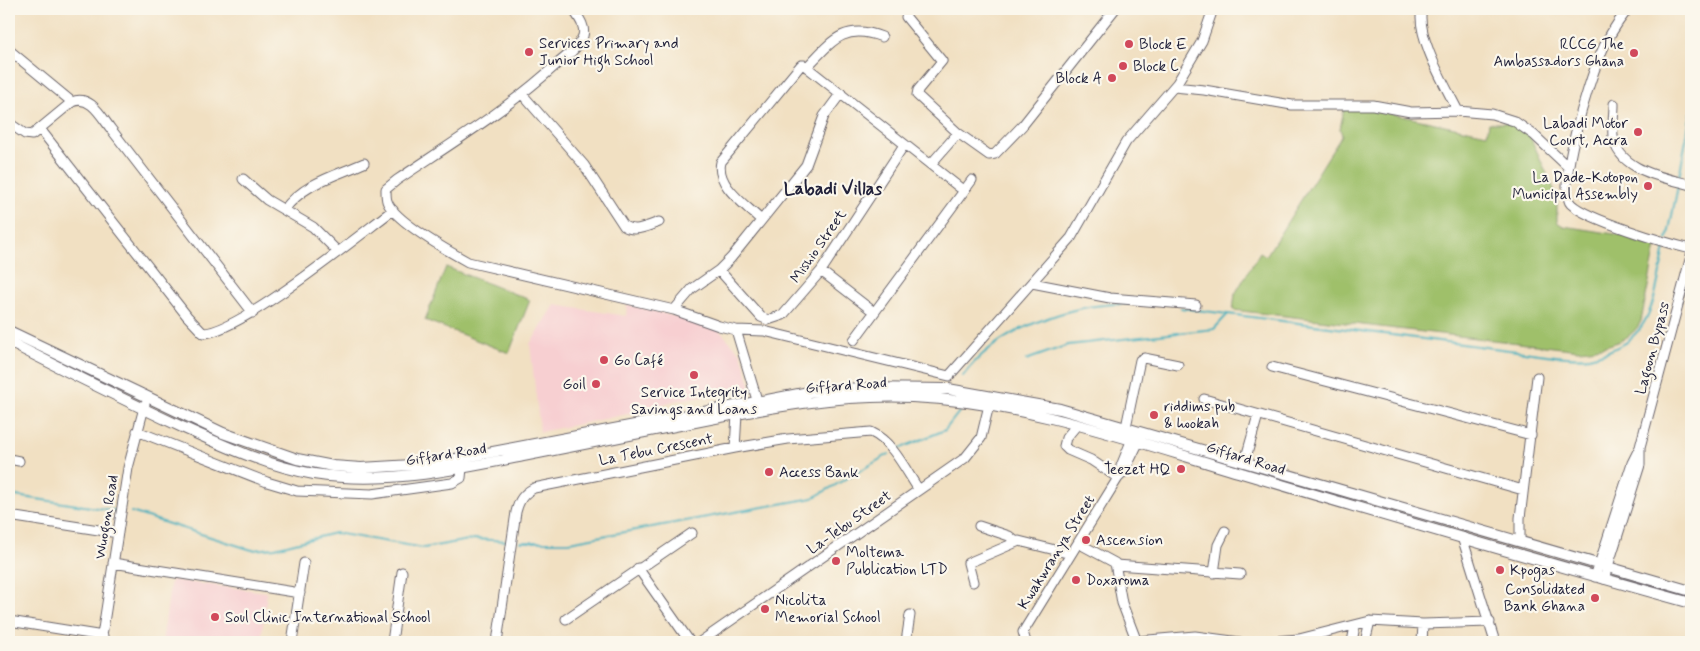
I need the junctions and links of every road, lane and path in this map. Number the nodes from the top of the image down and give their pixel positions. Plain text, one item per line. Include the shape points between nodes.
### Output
1 (573, 9) edge
2 (1115, 9) edge
3 (1213, 9) edge
4 (1422, 9) edge
5 (1628, 9) edge
6 (906, 17) dead end
7 (882, 37) dead end
8 (9, 50) edge
9 (807, 67) junction
10 (1174, 87) junction
11 (840, 93) junction
12 (522, 94) junction
13 (72, 102) junction
14 (1614, 104) dead end
15 (1458, 111) junction
16 (9, 123) edge
17 (40, 129) junction
18 (958, 133) junction
19 (904, 145) junction
20 (364, 163) dead end
21 (931, 164) junction
22 (1568, 167) junction
23 (243, 178) dead end
24 (972, 180) dead end
25 (1688, 184) edge
26 (964, 191) junction
27 (284, 210) junction
28 (393, 210) junction
29 (761, 220) junction
30 (659, 222) dead end
31 (1691, 249) edge
32 (337, 251) junction
33 (1691, 256) edge
34 (719, 270) junction
35 (821, 271) junction
36 (1032, 283) junction
37 (1196, 305) dead end
38 (674, 310) junction
39 (874, 312) junction
40 (253, 313) junction
41 (736, 330) junction
42 (9, 331) edge
43 (854, 340) dead end
44 (9, 342) edge
45 (1178, 365) dead end
46 (1272, 368) dead end
47 (953, 372) junction
48 (1537, 377) dead end
49 (948, 389) junction
50 (148, 398) junction
51 (1204, 399) dead end
52 (757, 400) junction
53 (989, 405) junction
54 (144, 409) junction
55 (737, 414) junction
56 (1258, 415) junction
57 (1076, 426) junction
58 (1135, 430) junction
59 (137, 431) junction
60 (1531, 435) junction
61 (1135, 442) junction
62 (735, 448) junction
63 (9, 459) edge
64 (18, 460) dead end
65 (1245, 461) junction
66 (462, 468) junction
67 (1118, 478) junction
68 (919, 490) junction
69 (1523, 490) junction
70 (9, 516) edge
71 (979, 526) dead end
72 (1225, 531) dead end
73 (118, 533) junction
74 (692, 533) dead end
75 (1462, 537) junction
76 (1520, 541) junction
77 (1016, 542) junction
78 (1078, 543) junction
79 (1071, 554) junction
80 (304, 562) dead end
81 (112, 563) junction
82 (1116, 565) junction
83 (1604, 566) junction
84 (638, 568) junction
85 (402, 572) dead end
86 (1214, 573) junction
87 (1240, 574) dead end
88 (1600, 578) junction
89 (973, 582) dead end
90 (1691, 591) edge
91 (300, 593) junction
92 (1691, 603) edge
93 (910, 615) dead end
94 (566, 619) dead end
95 (9, 621) edge
96 (1370, 621) junction
97 (1490, 622) junction
98 (1423, 624) junction
99 (1354, 626) junction
100 (1023, 632) junction
101 (102, 639) edge
102 (292, 642) edge
103 (392, 642) edge
104 (498, 642) edge
105 (690, 642) edge
106 (700, 642) edge
107 (906, 642) edge
108 (1016, 642) edge
109 (1026, 642) edge
110 (1137, 642) edge
111 (1240, 642) edge
112 (1261, 642) edge
113 (1352, 642) edge
114 (1365, 642) edge
115 (1422, 642) edge
116 (1495, 642) edge

1 - 12 street via 582,24 582,38 567,56
2 - 18 street via 1023,125 995,154 989,155
3 - 10 street via 1202,40
4 - 15 street via 1420,16 1424,33
5 - 22 street via 1599,57
6 - 18 street via 942,61 917,95
7 - 9 street via 866,31 838,36
8 - 13 street
9 - 11 street
9 - 29 street via 798,66 721,162 722,181
10 - 15 street via 1292,104 1373,105 1411,112
10 - 36 street via 1126,142 1079,226
11 - 19 street
11 - 29 street via 824,116 806,166
12 - 28 street via 493,117 397,180 386,190 387,202
12 - 30 street via 584,166 624,226 628,229 643,228
13 - 17 street
13 - 40 street via 86,100 94,109
14 - 25 street via 1613,137 1625,160 1674,182
15 - 22 street via 1492,114 1514,121
16 - 17 street via 25,134 32,135
17 - 40 street via 203,333 222,329
18 - 21 street
19 - 21 street
19 - 35 street, Mishio Street
20 - 27 street via 324,179 298,194
21 - 26 street
22 - 31 street via 1566,198 1582,212
23 - 27 street
24 - 26 street
26 - 39 street
27 - 32 street via 313,227
28 - 32 street
28 - 38 street via 426,237 468,262
29 - 34 street
32 - 40 street
33 - 83 street, Lagoon Bypass via 1640,447 1640,465
34 - 35 street, Mishio Street via 761,318 768,320 783,314
34 - 38 street via 692,289
35 - 39 street
36 - 37 street via 1110,298
36 - 47 street
38 - 41 street
39 - 43 street
41 - 47 street via 764,331 946,376
41 - 52 street
42 - 50 main road, Giffard Road
44 - 54 main road, Giffard Road
45 - 58 street, Kwakwranya Street via 1144,358 1140,360
46 - 60 street
47 - 49 street
48 - 60 street
49 - 52 main road, Giffard Road via 859,388
49 - 58 main road, Giffard Road via 1031,402
50 - 52 main road, Giffard Road via 268,450 333,466 369,468 429,464
50 - 54 street, Wuogon Road
51 - 56 street
53 - 55 main road, Giffard Road via 911,397 857,398 806,402
53 - 57 main road, Giffard Road
53 - 68 street, La-Tebu Street via 985,429 978,444 965,458
54 - 59 street, Wuogon Road
54 - 66 main road, Giffard Road via 225,446 312,473 380,478
55 - 62 street
55 - 66 main road, Giffard Road
56 - 65 street
56 - 69 street
57 - 61 main road, Giffard Road
57 - 67 street via 1064,446
58 - 61 street, Kwakwranya Street
58 - 65 main road, Giffard Road
59 - 66 street via 297,491 372,494 452,483 461,478
59 - 73 street, Wuogon Road
60 - 69 street
61 - 67 street, Kwakwranya Street
61 - 75 main road, Giffard Road
62 - 68 street, La Tebu Crescent via 797,438 871,432 887,444
62 - 104 street, La Tebu Crescent via 559,482 525,493 516,512
63 - 64 street
65 - 76 main road, Giffard Road
67 - 78 street, Kwakwranya Street
68 - 106 street, La-Tebu Street
69 - 76 street
70 - 73 street
71 - 77 street via 1009,536
72 - 86 street via 1218,546
73 - 81 street, Wuogon Road
74 - 84 street
75 - 88 main road, Giffard Road
75 - 97 street
76 - 83 main road, Giffard Road
77 - 79 street
77 - 89 street via 968,563
78 - 79 street, Kwakwranya Street
78 - 82 street
79 - 100 street, Kwakwranya Street
80 - 91 street
81 - 91 street
81 - 101 street, Wuogon Road
82 - 86 street
82 - 110 street via 1122,603
83 - 88 street, Lagoon Bypass
83 - 90 main road, Giffard Road
84 - 94 street
84 - 105 street
85 - 103 street
86 - 87 street
88 - 92 main road, Giffard Road
91 - 102 street
93 - 107 street
95 - 101 street
96 - 98 street
96 - 99 street
96 - 114 street
97 - 98 street
97 - 116 street
98 - 115 street
99 - 112 street via 1299,639
99 - 113 street
100 - 108 street
100 - 109 street, Kwakwranya Street
110 - 111 street via 1195,636

